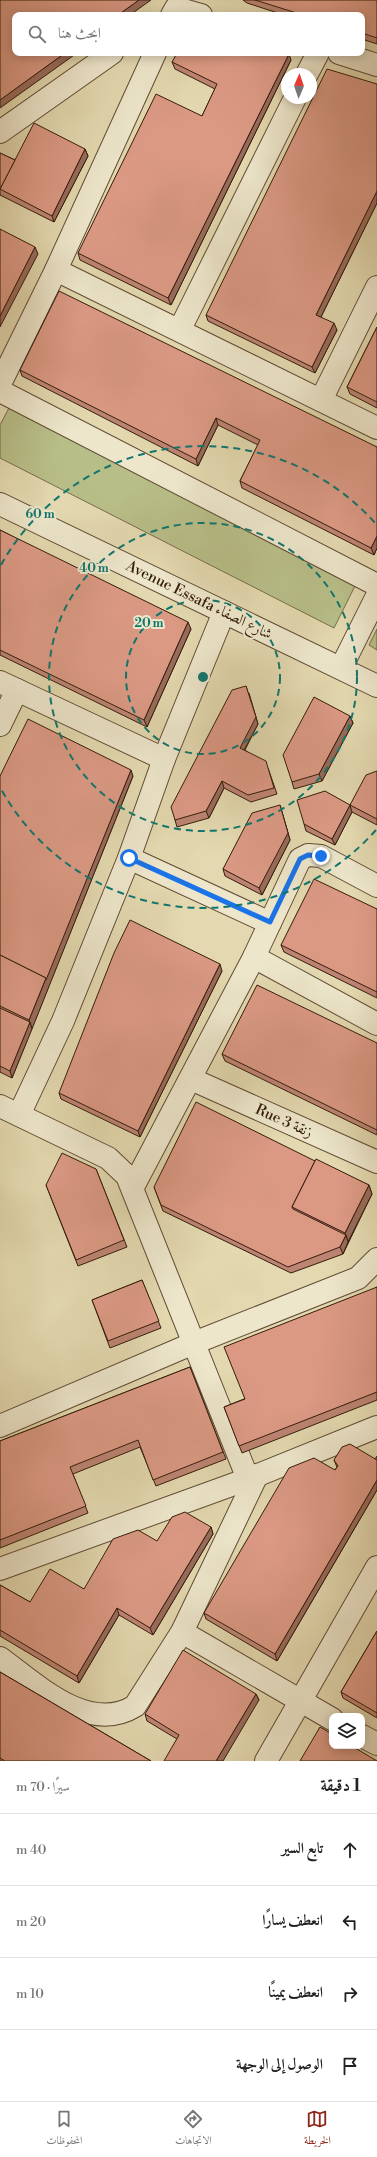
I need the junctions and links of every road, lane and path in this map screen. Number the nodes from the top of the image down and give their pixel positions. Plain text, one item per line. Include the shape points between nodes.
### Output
1 (175, 10) edge
2 (185, 12) edge
3 (108, 56) edge
4 (154, 56) edge
5 (316, 56) edge
6 (348, 56) edge
7 (377, 65) edge
8 (310, 68) edge
9 (292, 104) edge
10 (0, 132) edge
11 (56, 270) junction
12 (377, 287) edge
13 (180, 329) junction
14 (0, 384) edge
15 (0, 391) edge
16 (321, 400) junction
17 (377, 428) edge
18 (0, 504) edge
19 (377, 585) edge
20 (377, 596) edge
21 (224, 612) junction
22 (341, 668) junction
23 (8, 686) edge
24 (377, 686) edge
25 (0, 725) edge
26 (164, 759) junction
27 (129, 858) junction
28 (377, 886) edge
29 (270, 922) junction
30 (254, 957) junction
31 (377, 1024) edge
32 (190, 1079) junction
33 (9, 1111) edge
34 (377, 1162) edge
35 (133, 1187) junction
36 (377, 1259) edge
37 (194, 1343) junction
38 (0, 1426) edge
39 (377, 1427) edge
40 (252, 1477) junction
41 (377, 1567) edge
42 (0, 1569) edge
43 (182, 1632) junction
44 (0, 1658) edge
45 (300, 1701) junction
46 (329, 1717) edge
47 (365, 1738) edge
48 (377, 1744) edge
49 (266, 1761) edge

1 - 2 street
3 - 10 street
4 - 11 street
5 - 8 street
6 - 7 street
9 - 13 street
11 - 13 street
11 - 14 street
12 - 16 street
13 - 16 street
15 - 19 street
16 - 17 street
18 - 21 street, Avenue Essafa شارع الصفاء
20 - 22 street
21 - 22 street, Avenue Essafa شارع الصفاء
21 - 26 street
22 - 24 street, Avenue Essafa شارع الصفاء
23 - 25 street
23 - 26 street
26 - 27 street
27 - 29 street
27 - 33 street via 63,1021
28 - 29 street via 333,861 321,856 308,855 300,859
29 - 30 street
30 - 31 street
30 - 32 street
32 - 34 street, Rue 3 زنقة
32 - 35 street
33 - 35 street via 108,1158 127,1176
35 - 37 street
36 - 37 street via 358,1278
37 - 38 street
37 - 40 street
39 - 40 street
40 - 42 street
40 - 43 street
41 - 45 street
43 - 44 street via 135,1706 125,1712 109,1715 71,1708
43 - 45 street
45 - 46 street
45 - 49 street
47 - 48 street

